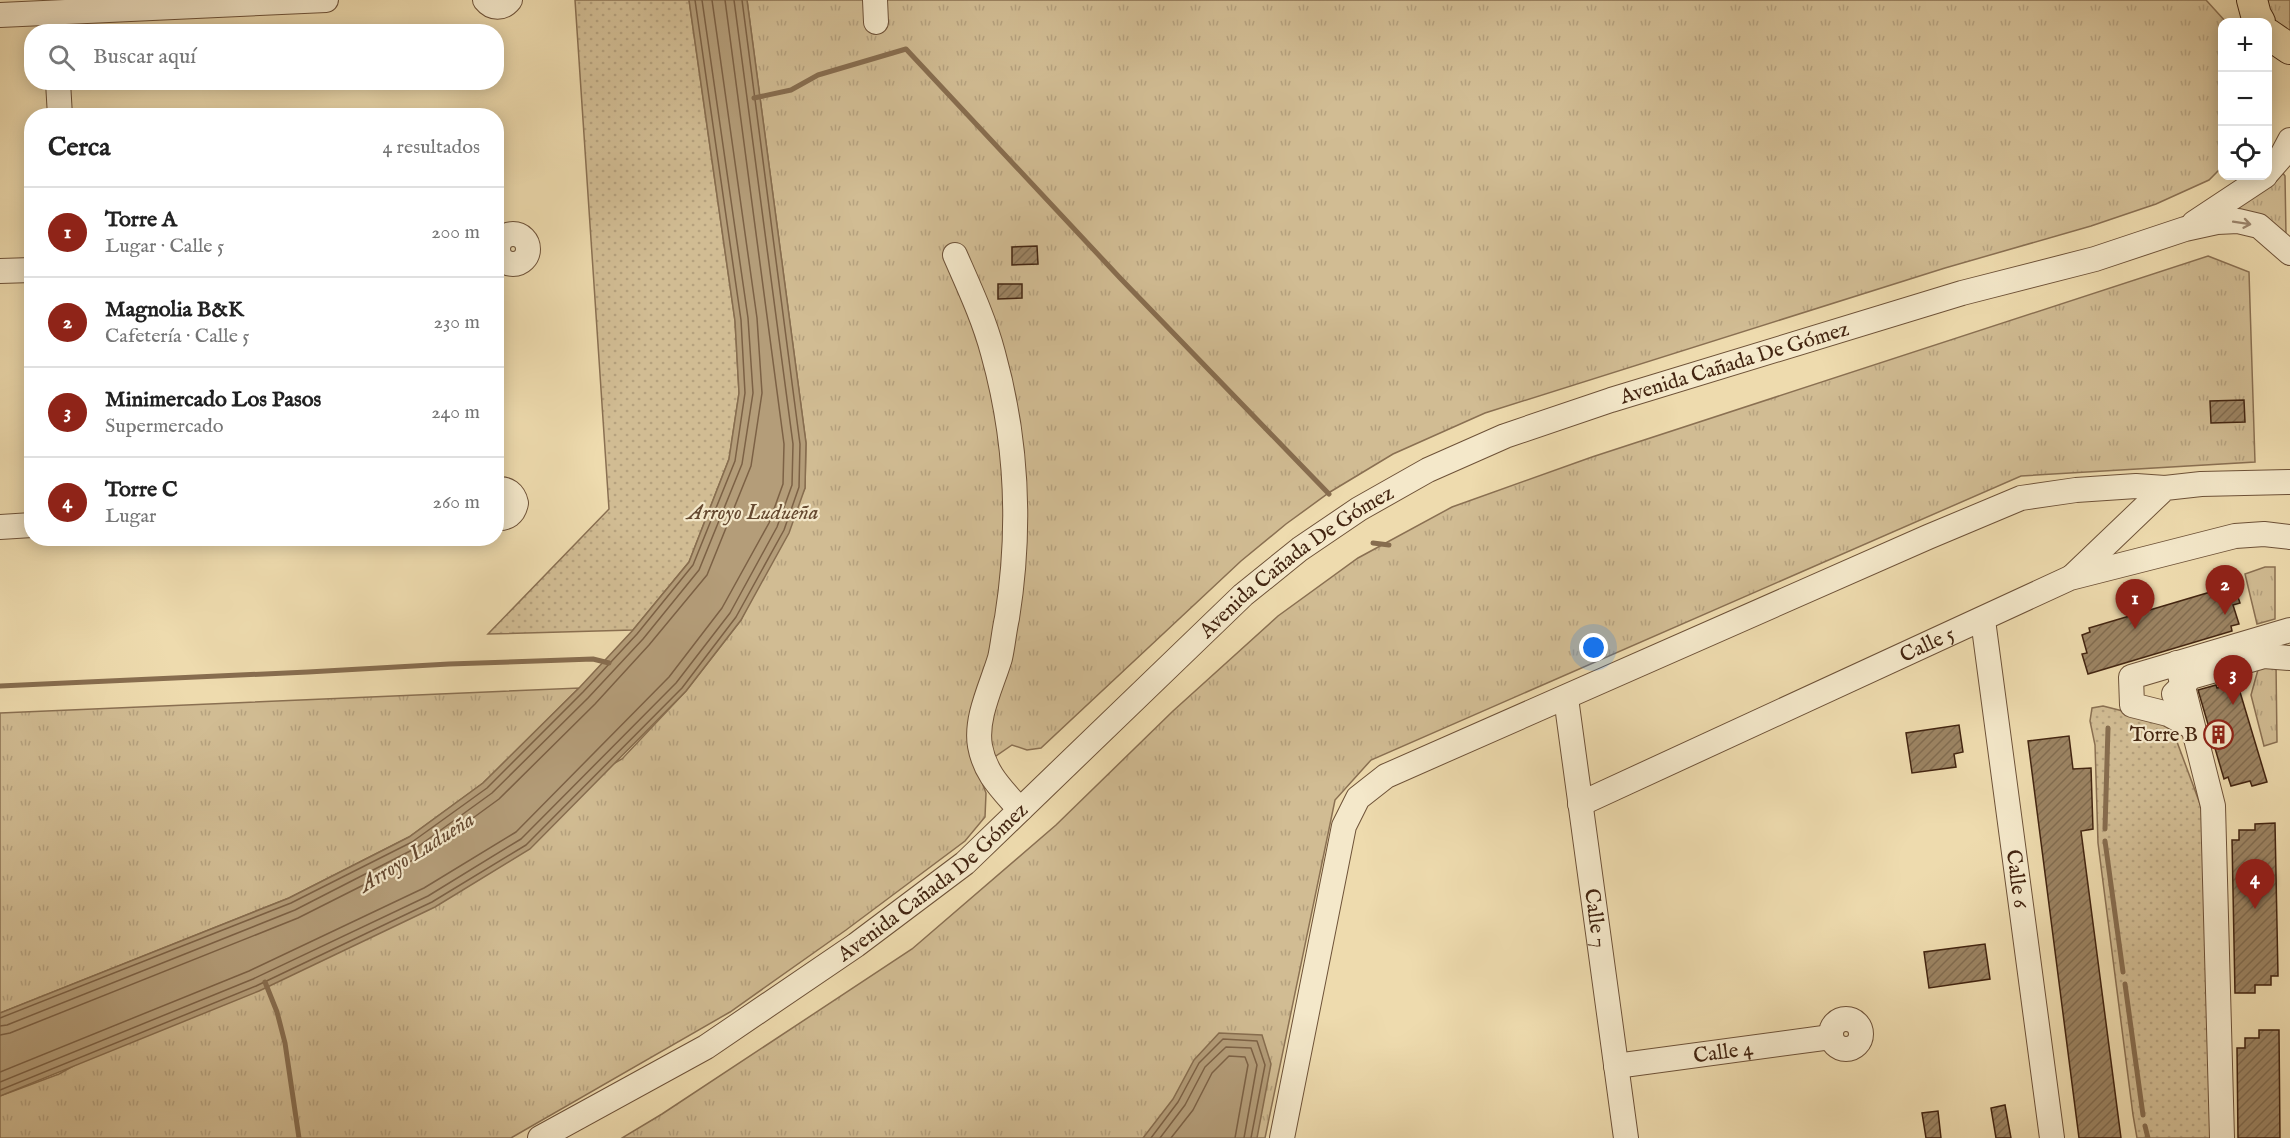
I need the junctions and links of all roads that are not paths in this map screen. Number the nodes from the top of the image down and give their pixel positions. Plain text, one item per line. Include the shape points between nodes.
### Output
1 (326, 0) edge
2 (485, 0) edge
3 (510, 0) edge
4 (2252, 0) edge
5 (0, 15) edge
6 (47, 15) edge
7 (2258, 18) edge
8 (43, 90) edge
9 (58, 90) edge
10 (44, 108) edge
11 (60, 108) edge
12 (2290, 140) edge
13 (2272, 167) edge
14 (2257, 180) edge
15 (2185, 230) junction
16 (2290, 253) edge
17 (956, 255) dead end
18 (24, 270) edge
19 (0, 272) edge
20 (2290, 482) edge
21 (2165, 488) junction
22 (504, 490) edge
23 (504, 517) edge
24 (24, 526) edge
25 (0, 527) edge
26 (2290, 537) edge
27 (2070, 578) junction
28 (1983, 620) junction
29 (2290, 630) edge
30 (2253, 650) junction
31 (2290, 658) edge
32 (2180, 674) junction
33 (1566, 698) junction
34 (2146, 710) junction
35 (2192, 727) junction
36 (1580, 804) junction
37 (1020, 810) junction
38 (1831, 1037) dead end
39 (1616, 1066) junction
40 (540, 1138) edge
41 (1282, 1138) edge
42 (1626, 1138) edge
43 (2052, 1138) edge
44 (2222, 1138) edge

1 - 6 street
2 - 3 street via 497,7
4 - 7 main road
5 - 6 street
8 - 10 street
9 - 11 street
12 - 13 street, Avenida Cañada De Gómez
14 - 15 street, Avenida Cañada De Gómez
15 -> 16 street, Avenida Cañada De Gómez via 2238,221 2259,226
15 - 37 street, Avenida Cañada De Gómez via 1611,400 1505,436 1428,470 1359,509 1300,549 1243,595
17 - 37 street via 993,352 1007,414 1014,479 1010,597 1001,655 981,719 979,744 987,772
18 - 19 street
20 - 21 street
21 - 27 street
21 - 33 street via 2076,490 2021,498
22 - 23 street via 511,493 516,503 512,514
24 - 25 street
26 - 27 street, Calle 5 via 2235,536
27 - 28 street, Calle 5
28 - 36 street, Calle 5
28 - 43 street, Calle 6
29 - 30 street
30 - 31 street via 2265,656
30 - 32 street
32 - 34 street via 2165,702
32 - 34 street via 2131,677 2132,705
32 - 35 street
33 - 36 street, Calle 7
33 - 41 street via 1386,776 1358,798 1344,826
34 - 35 street via 2168,714
35 - 44 street via 2213,806
36 - 39 street, Calle 7
37 - 40 street, Avenida Cañada De Gómez via 965,863 856,945 706,1047
38 - 39 street, Calle 4
39 - 42 street, Calle 7

